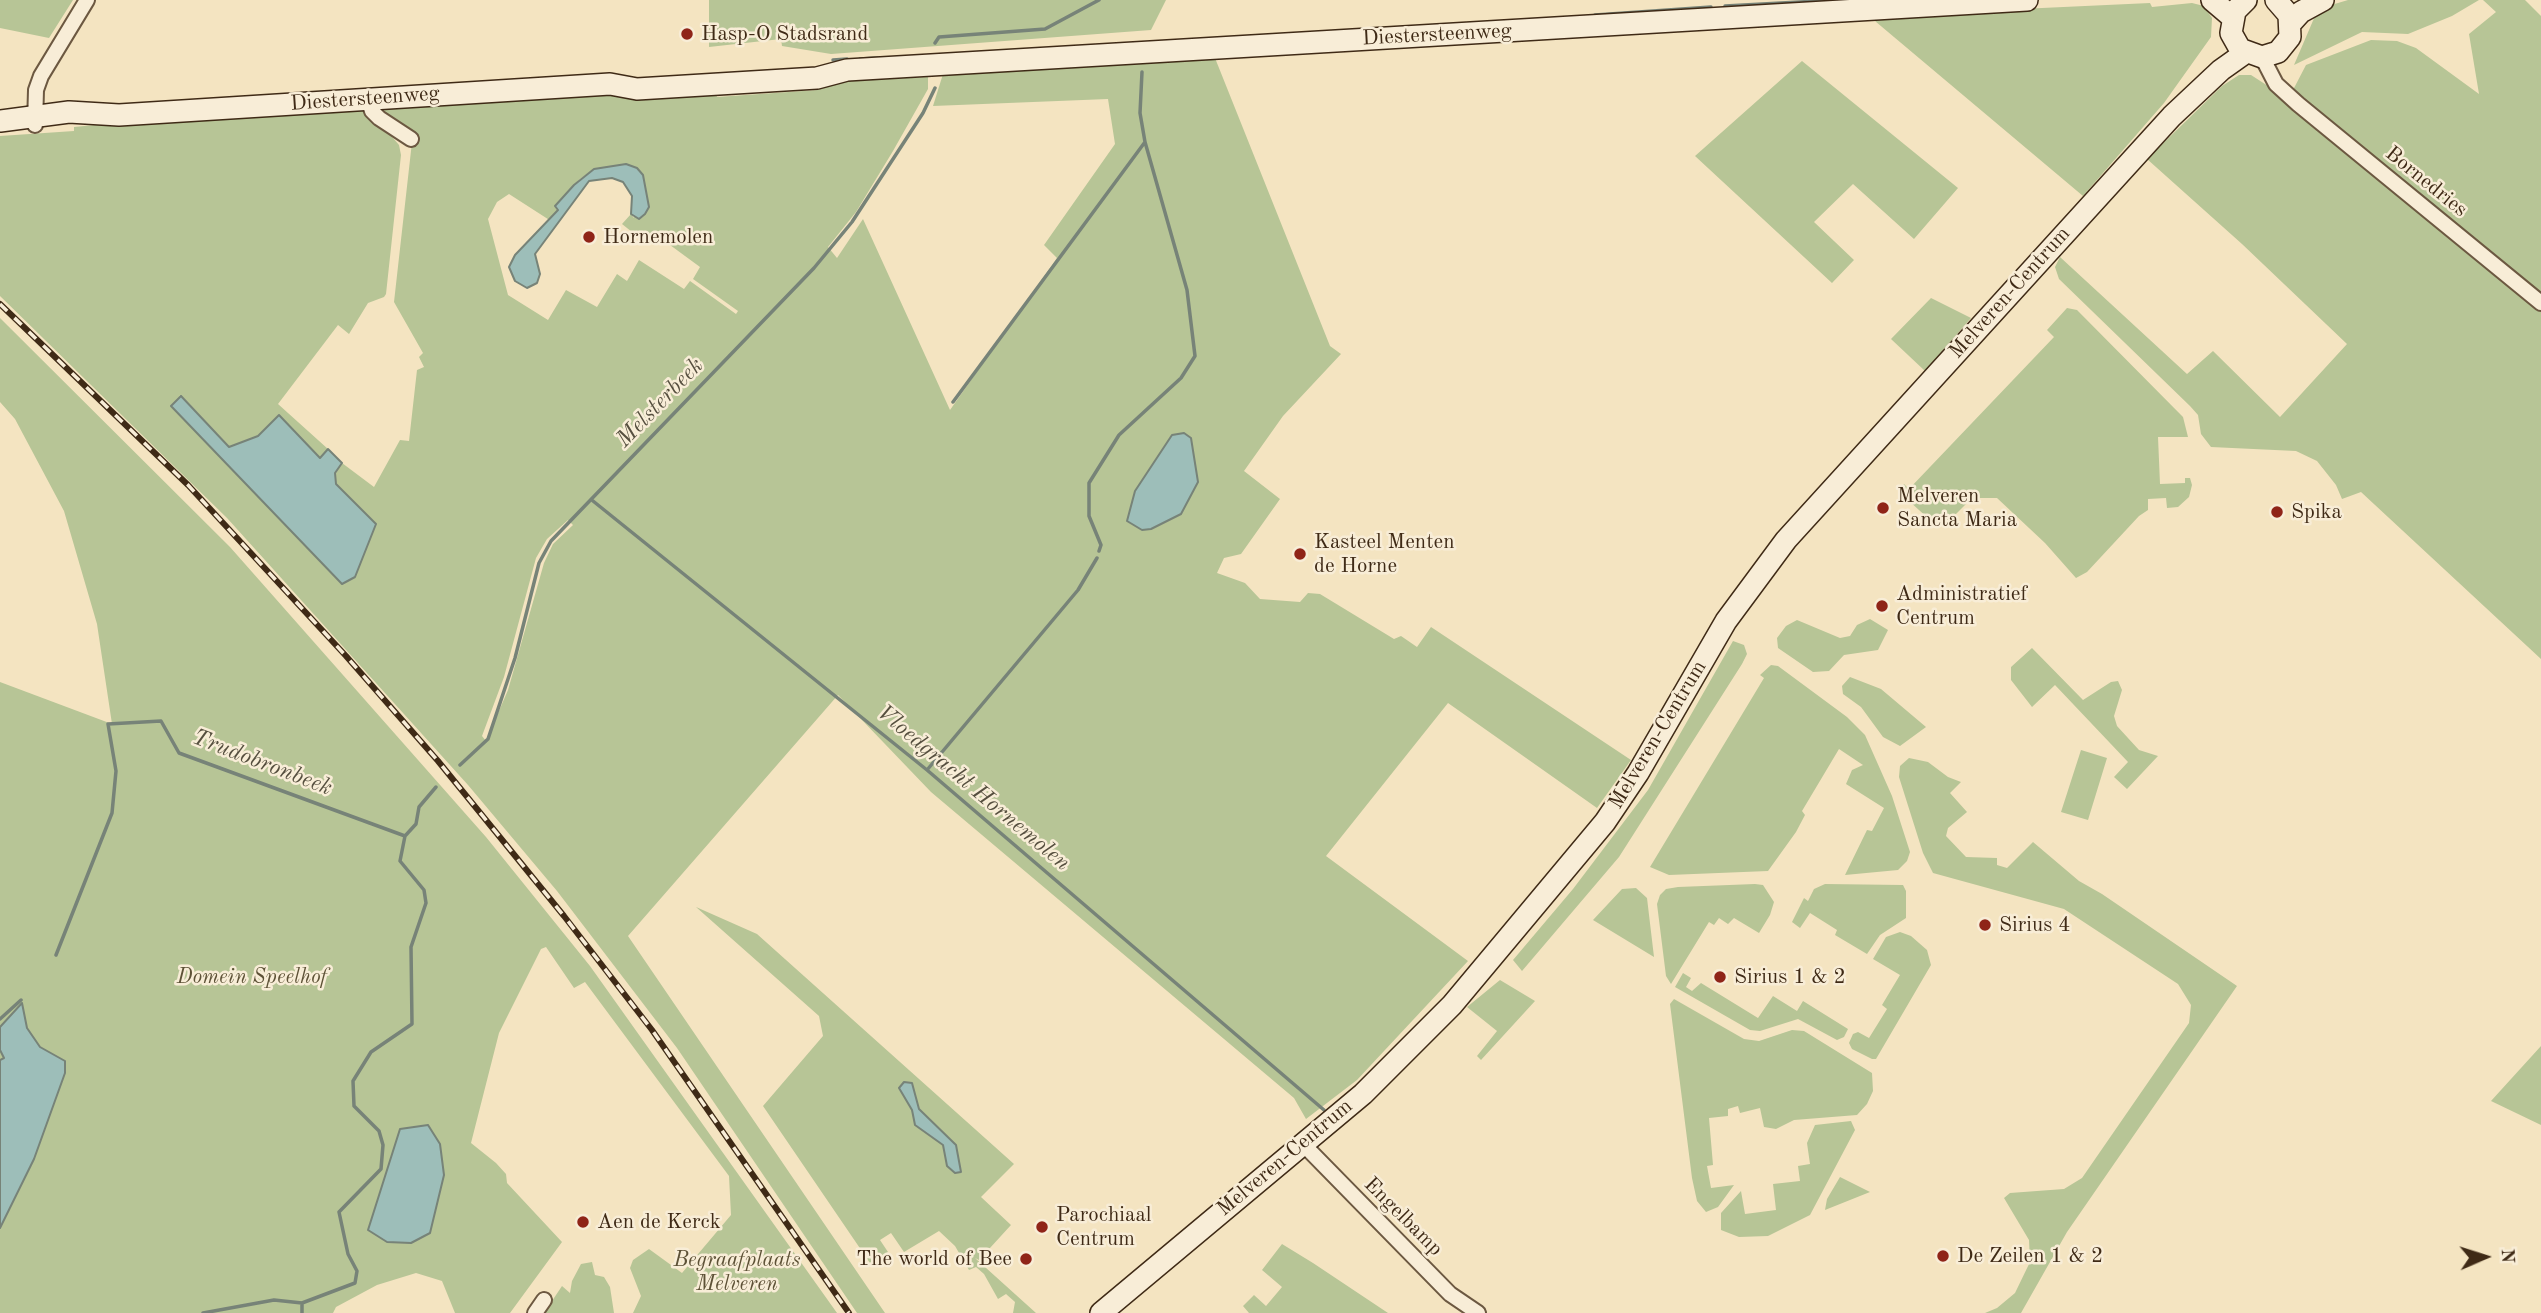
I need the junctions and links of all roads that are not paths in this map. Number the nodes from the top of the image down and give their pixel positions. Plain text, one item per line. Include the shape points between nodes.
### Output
1 (87, 0) edge
2 (2026, 0) edge
3 (2212, 0) edge
4 (2280, 0) edge
5 (2323, 0) edge
6 (2242, 4) edge
7 (2291, 23) junction
8 (2254, 51) junction
9 (368, 99) junction
10 (0, 121) edge
11 (35, 121) junction
12 (0, 129) edge
13 (411, 139) dead end
14 (2541, 303) edge
15 (1304, 1145) junction
16 (544, 1300) dead end
17 (535, 1313) edge
18 (1101, 1313) edge
19 (1478, 1313) edge

1 - 11 street via 41,76
2 - 9 main road, Diestersteenweg via 847,70 817,78 652,88 610,85
3 - 6 main road
4 - 7 main road
5 - 7 main road
6 - 8 main road
7 - 8 main road, Melveren-Centrum via 2290,37
8 - 14 street, Bornedries via 2285,91
8 - 15 main road, Melveren-Centrum via 2213,61 2172,116 1787,540 1726,621 1622,798 1424,1036
9 - 11 main road, Diestersteenweg via 119,115 108,120
9 - 13 street via 379,118
10 - 11 main road, Diestersteenweg
11 - 12 main road, Diestersteenweg
15 - 18 main road, Melveren-Centrum
15 - 19 street, Engelbamp via 1450,1294
16 - 17 street

